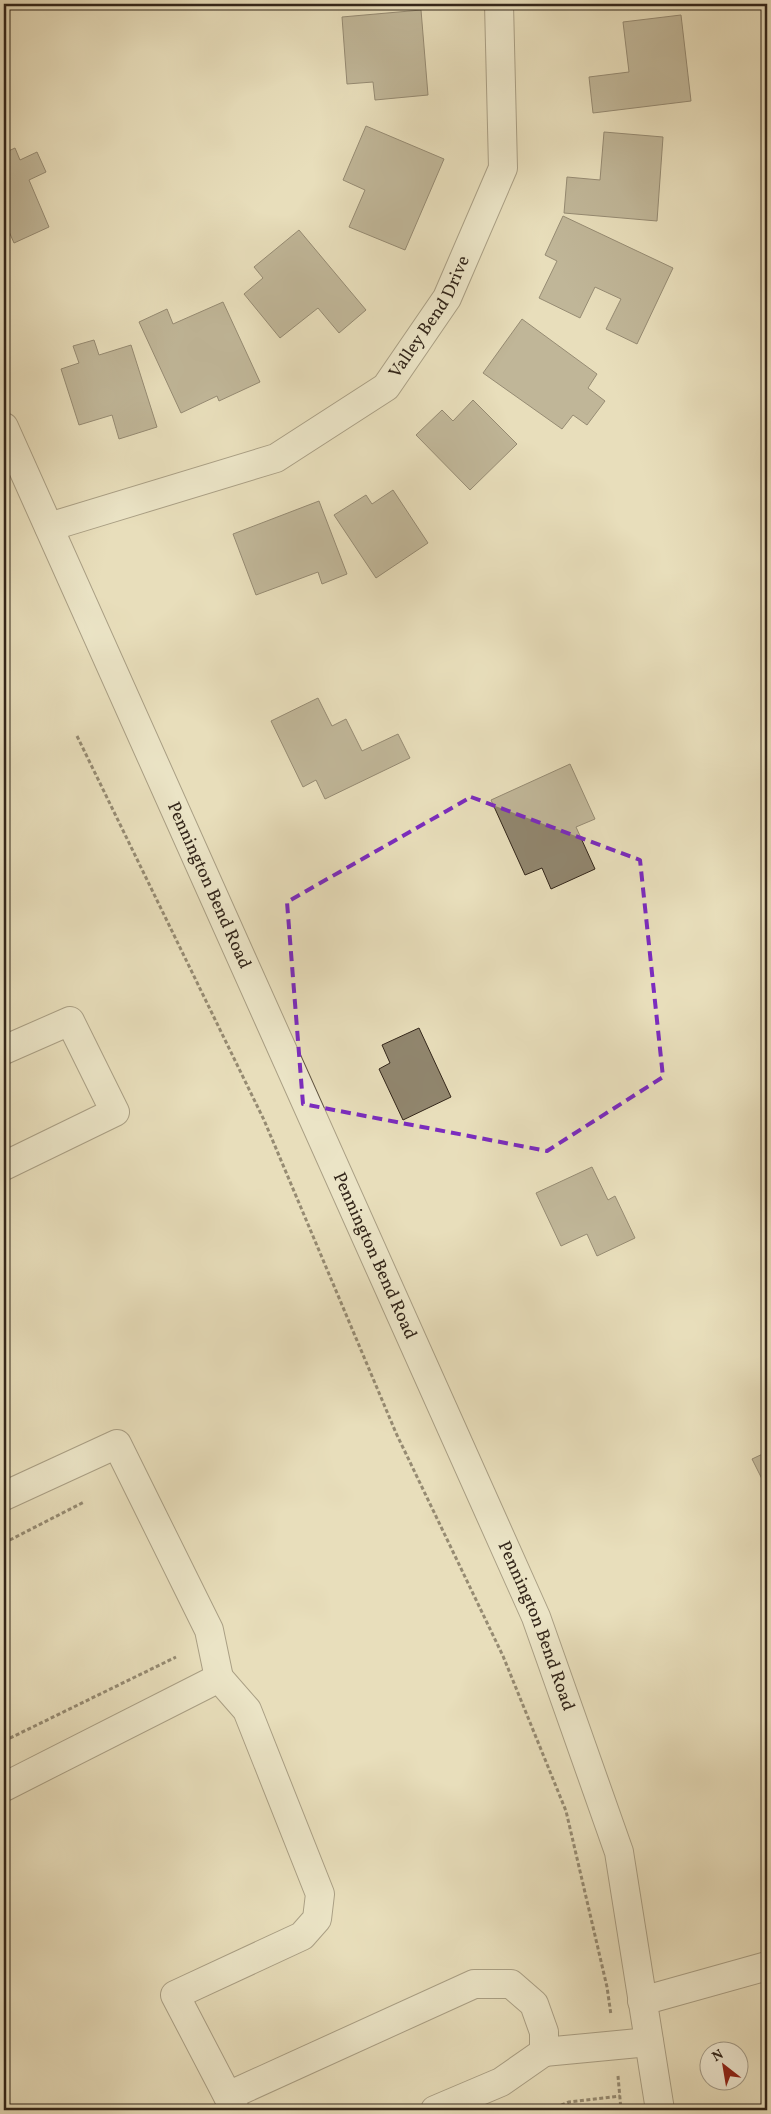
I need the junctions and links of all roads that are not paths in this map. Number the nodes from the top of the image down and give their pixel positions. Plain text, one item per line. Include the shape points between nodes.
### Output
1 (499, 4) edge
2 (4, 427) edge
3 (49, 528) junction
4 (4, 1050) edge
5 (4, 1166) edge
6 (4, 1496) edge
7 (219, 1678) junction
8 (4, 1786) edge
9 (767, 1966) edge
10 (642, 2001) junction
11 (649, 2042) junction
12 (544, 2052) junction
13 (232, 2103) edge
14 (435, 2110) edge
15 (660, 2110) edge

1 - 3 street, Valley Bend Drive via 503,168 447,298 386,387 276,458
2 - 3 street, Pennington Bend Road
3 - 10 street, Pennington Bend Road via 536,1617 619,1852
4 - 5 street via 70,1021 115,1112
6 - 7 street via 117,1444 209,1630
7 - 8 street
7 - 13 street via 247,1710 320,1894 317,1919 302,1936 175,1995
9 - 10 street
10 - 11 street, Pennington Bend Road
11 - 12 street
11 - 15 street, Pennington Bend Road
12 - 13 street via 544,2032 534,2004 511,1984 474,1984
12 - 14 street via 501,2082

